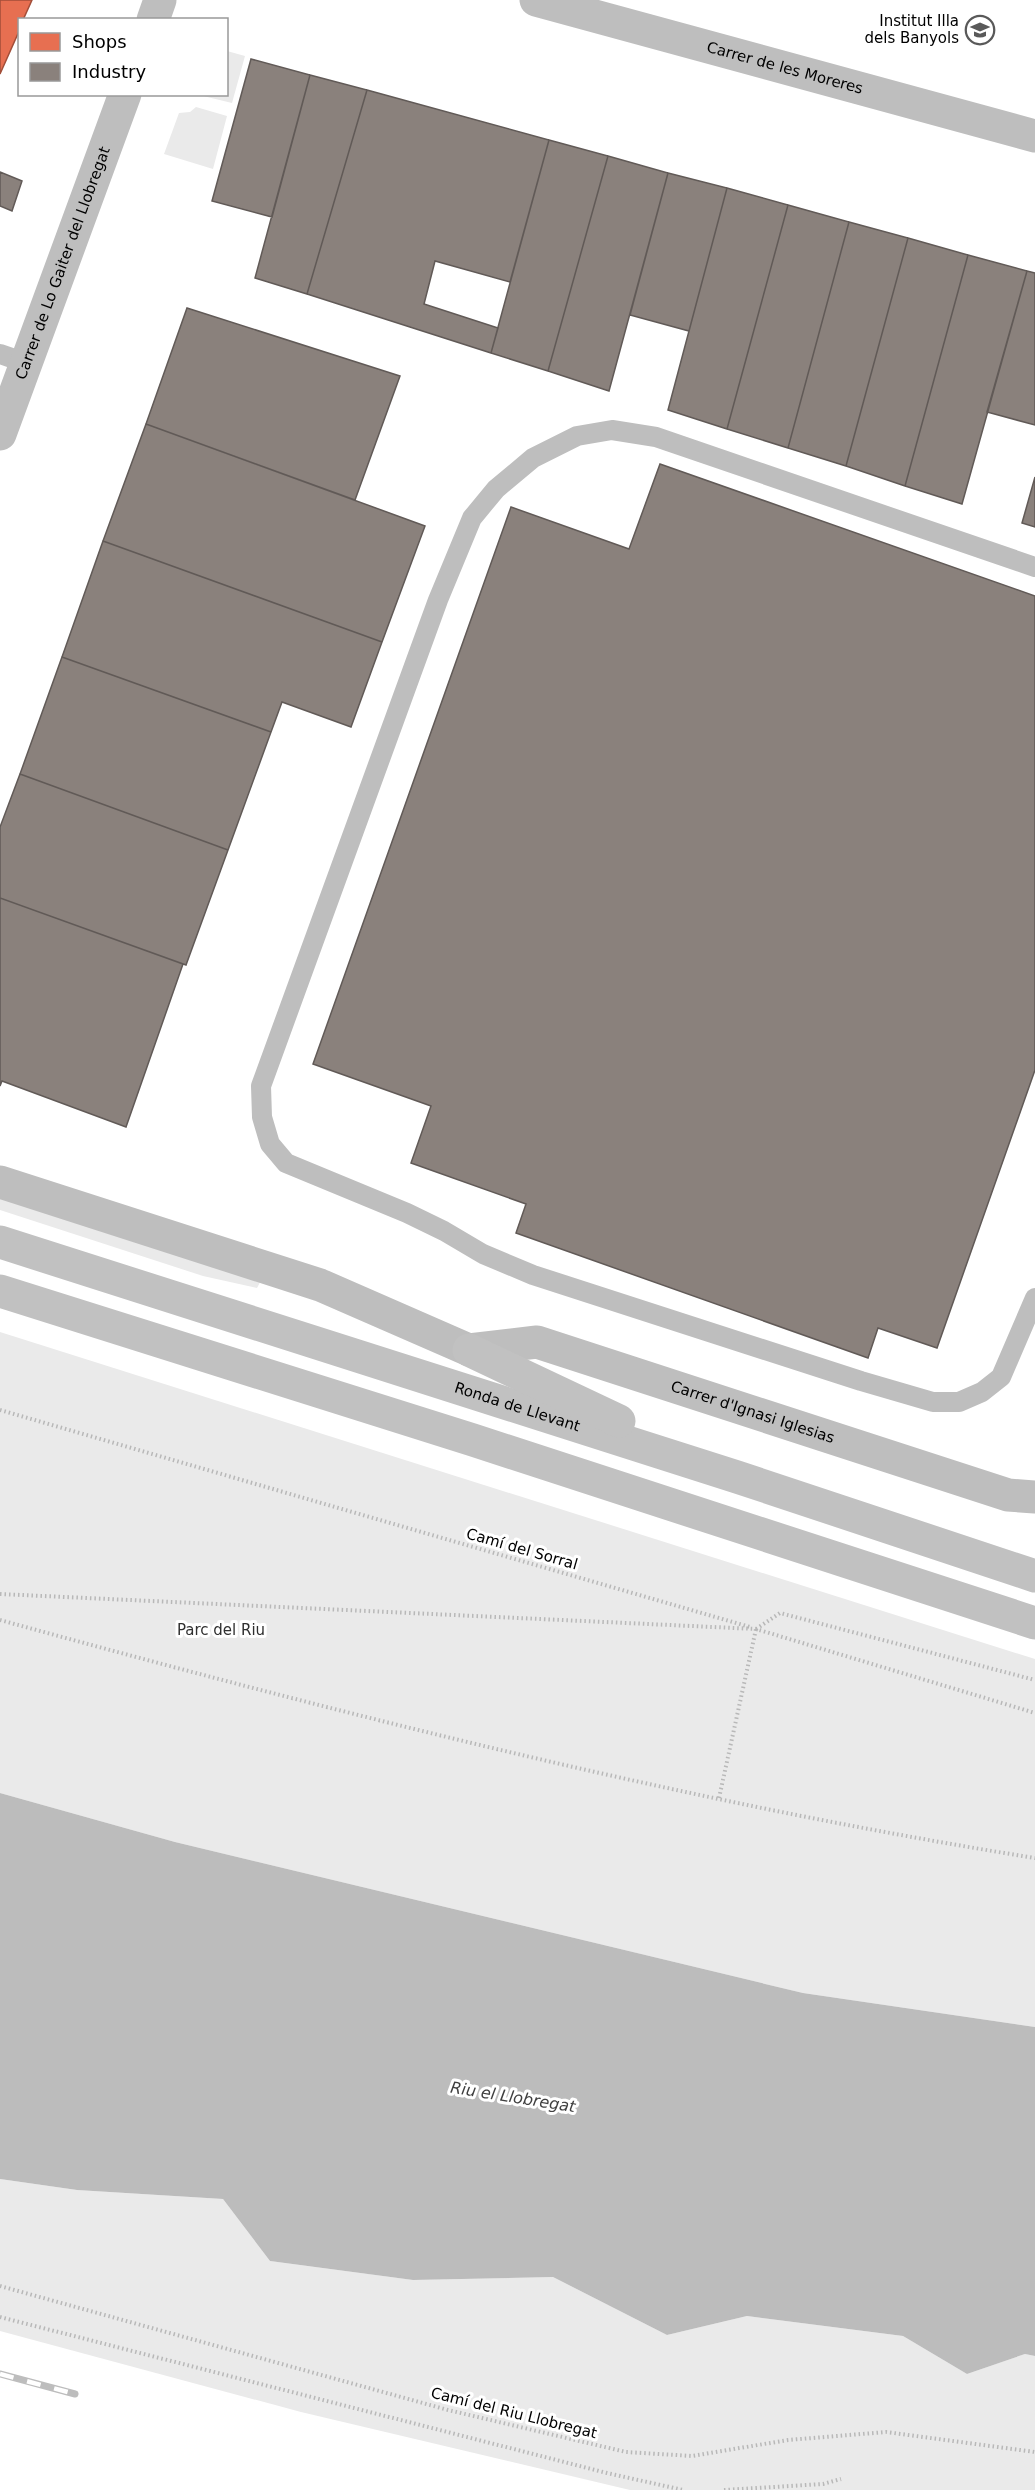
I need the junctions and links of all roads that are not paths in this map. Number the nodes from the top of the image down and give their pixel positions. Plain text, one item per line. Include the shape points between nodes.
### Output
1 (160, 0) edge
2 (536, 0) edge
3 (154, 18) edge
4 (124, 96) edge
5 (1035, 136) edge
6 (13, 358) edge
7 (0, 434) edge
8 (1035, 567) edge
9 (0, 1182) edge
10 (0, 1242) edge
11 (0, 1291) edge
12 (1035, 1298) edge
13 (469, 1350) junction
14 (737, 1477) junction
15 (1035, 1497) edge
16 (1035, 1576) edge
17 (1035, 1623) edge

1 - 3 street
2 - 5 street, Carrer de les Moreres
4 - 6 street, Carrer de Lo Gaiter del Llobregat
6 - 7 street, Carrer de Lo Gaiter del Llobregat
8 - 12 lane via 656,437 612,430 577,436 533,458 496,489 472,518 438,600 261,1086 262,1117 270,1143 286,1163 444,1230 483,1254 533,1275 933,1402 959,1402 982,1392 1001,1377
9 - 13 street via 320,1285
10 - 14 main road, Ronda de Llevant
11 - 17 main road via 484,1443
13 - 14 main road
13 - 15 street, Carrer d'Ignasi Iglesias via 537,1342 1008,1495
14 - 16 main road, Ronda de Llevant

